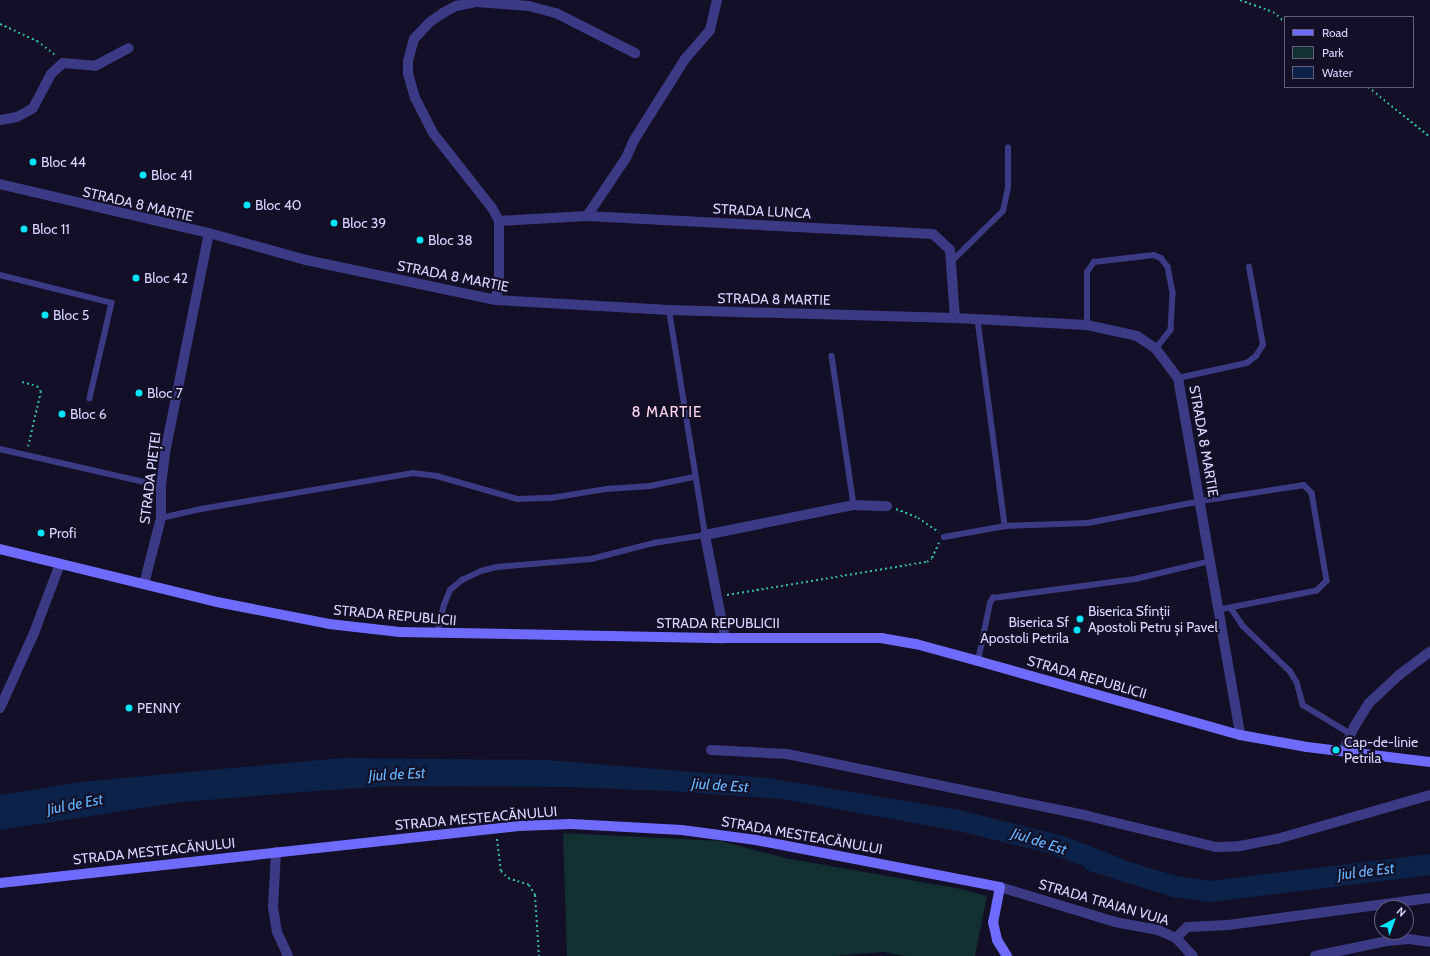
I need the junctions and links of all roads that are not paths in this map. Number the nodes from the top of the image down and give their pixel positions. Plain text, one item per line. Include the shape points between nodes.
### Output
1 (717, 0) edge
2 (129, 48) dead end
3 (635, 53) dead end
4 (0, 120) edge
5 (1008, 148) dead end
6 (0, 184) edge
7 (588, 216) junction
8 (499, 221) junction
9 (208, 234) junction
10 (952, 261) junction
11 (1249, 267) dead end
12 (0, 275) edge
13 (496, 300) junction
14 (669, 310) junction
15 (955, 318) junction
16 (978, 320) junction
17 (1087, 325) junction
18 (1156, 349) junction
19 (832, 356) dead end
20 (1178, 378) junction
21 (90, 398) dead end
22 (0, 448) edge
23 (694, 477) junction
24 (161, 486) junction
25 (1201, 501) junction
26 (854, 505) junction
27 (887, 506) road end
28 (161, 518) junction
29 (1005, 526) junction
30 (705, 535) junction
31 (944, 537) road end
32 (0, 549) edge
33 (1211, 561) junction
34 (60, 564) junction
35 (144, 584) junction
36 (1231, 608) junction
37 (1219, 610) junction
38 (437, 634) junction
39 (725, 638) junction
40 (1430, 652) edge
41 (978, 661) junction
42 (0, 708) edge
43 (1351, 734) junction
44 (1240, 735) junction
45 (710, 750) dead end
46 (1343, 751) junction
47 (1430, 762) edge
48 (1430, 795) edge
49 (276, 852) junction
50 (0, 883) edge
51 (1000, 887) junction
52 (1430, 898) edge
53 (1176, 938) junction
54 (1430, 942) edge
55 (288, 956) edge
56 (1007, 956) edge
57 (1193, 956) edge
58 (1315, 956) edge

1 - 7 street via 710,30 684,59 634,140 626,158
2 - 4 street via 96,66 63,63 50,74 33,108 17,117
3 - 8 street via 556,13 529,6 476,2 456,6 443,13 414,39 408,61 408,73 415,98 433,133 492,208
5 - 10 lane via 1008,188 1002,211
6 - 9 street, STRADA 8 MARTIE
7 - 8 street, STRADA LUNCA
7 - 10 street, STRADA LUNCA via 933,234 950,250
8 - 13 street via 499,277
9 - 13 street, STRADA 8 MARTIE via 306,260
9 - 24 street, STRADA PIEȚEI via 176,394
10 - 15 street, STRADA LUNCA
11 - 20 lane via 1263,345 1256,356 1247,363
12 - 21 lane via 112,303
13 - 14 street, STRADA 8 MARTIE
14 - 15 street, STRADA 8 MARTIE
14 - 23 lane
15 - 16 street, STRADA 8 MARTIE
16 - 17 street, STRADA 8 MARTIE
16 - 29 lane
17 - 18 street, STRADA 8 MARTIE via 1137,336
17 - 18 lane via 1087,272 1094,262 1154,255 1161,258 1168,267 1173,292 1171,330
18 - 20 street, STRADA 8 MARTIE
19 - 26 lane
20 - 25 street, STRADA 8 MARTIE
22 - 24 lane
23 - 28 lane via 650,486 606,489 551,498 518,499 437,476 413,473
23 - 30 lane
24 - 28 street, STRADA PIEȚEI
25 - 29 lane via 1088,523
25 - 33 street, STRADA 8 MARTIE
25 - 36 lane via 1304,485 1312,493 1327,581 1317,591
26 - 27 street
26 - 30 street
28 - 35 street, STRADA PIEȚEI
29 - 31 lane
30 - 38 lane via 654,543 590,558 498,567 481,572 462,580 450,590 442,610
30 - 39 street
32 - 34 main road, STRADA REPUBLICII
33 - 37 street, STRADA 8 MARTIE
33 - 41 lane via 1135,579 999,595 990,603
34 - 35 main road, STRADA REPUBLICII
34 - 42 street via 34,633
35 - 38 main road, STRADA REPUBLICII via 217,602 329,624
36 - 37 lane
36 - 43 lane via 1243,626 1290,671 1297,682 1303,706
37 - 44 street, STRADA 8 MARTIE
38 - 39 main road, STRADA REPUBLICII
39 - 41 main road, STRADA REPUBLICII via 881,638
40 - 43 street via 1399,675 1369,703
41 - 44 main road, STRADA REPUBLICII
43 - 46 street
44 - 46 main road, STRADA REPUBLICII
45 - 48 street via 787,754 1088,816 1216,847 1240,846 1278,839
46 - 47 main road, STRADA REPUBLICII
49 - 50 main road, STRADA MESTEACĂNULUI
49 - 51 main road, STRADA MESTEACĂNULUI via 495,828 571,824 682,830 756,840
49 - 55 street via 273,907 277,932
51 - 53 street, STRADA TRAIAN VUIA via 1115,922 1158,930
51 - 56 main road via 993,922 997,940
52 - 53 street via 1228,925 1187,928
53 - 57 street, STRADA TRAIAN VUIA
54 - 58 street via 1409,939 1388,941

